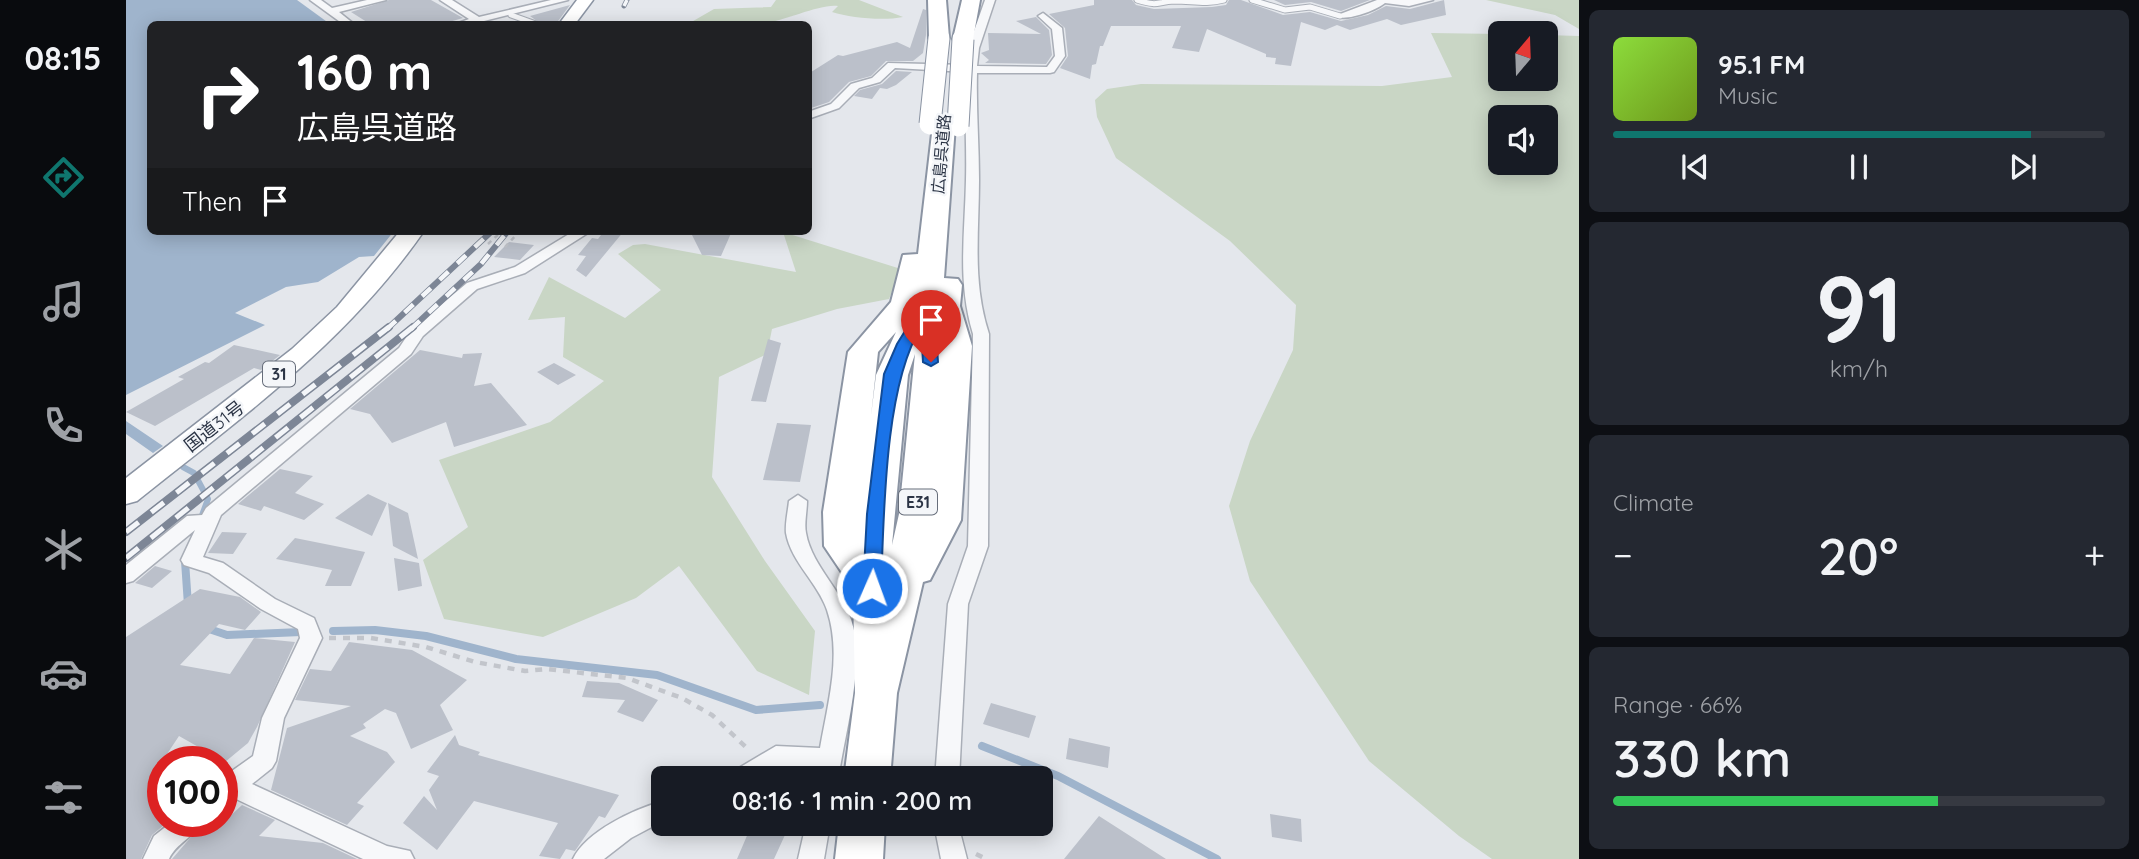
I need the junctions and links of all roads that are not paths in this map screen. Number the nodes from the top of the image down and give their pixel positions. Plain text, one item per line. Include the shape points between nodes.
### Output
1 (315, 0) edge
2 (381, 0) edge
3 (446, 0) edge
4 (563, 0) edge
5 (585, 0) edge
6 (937, 0) edge
7 (952, 0) edge
8 (971, 0) edge
9 (990, 0) edge
10 (1137, 0) edge
11 (1224, 0) edge
12 (1252, 0) edge
13 (1320, 0) edge
14 (1428, 0) edge
15 (1310, 7) junction
16 (330, 11) junction
17 (513, 13) junction
18 (1043, 16) dead end
19 (1340, 16) joint
20 (478, 20) junction
21 (345, 21) edge
22 (474, 21) edge
23 (506, 21) edge
24 (530, 21) edge
25 (569, 21) edge
26 (951, 38) junction
27 (972, 69) junction
28 (812, 115) edge
29 (944, 125) junction
30 (409, 235) edge
31 (577, 235) edge
32 (126, 494) edge
33 (798, 501) dead end
34 (202, 521) junction
35 (126, 576) edge
36 (886, 596) junction
37 (761, 766) edge
38 (816, 766) edge
39 (828, 766) edge
40 (868, 766) edge
41 (948, 766) edge
42 (238, 781) edge
43 (238, 794) edge
44 (651, 814) edge
45 (816, 836) edge
46 (861, 836) edge
47 (948, 836) edge
48 (172, 837) edge
49 (953, 858) edge
50 (156, 859) edge
51 (401, 859) edge
52 (586, 859) edge
53 (811, 859) edge
54 (859, 859) edge

1 - 16 street
2 - 16 street
3 - 20 street
4 - 17 street
5 - 25 highway
6 - 26 highway
7 - 26 highway
8 - 26 highway
9 - 27 street via 986,20 976,35
10 - 11 lane via 1157,6 1173,1 1208,5
12 - 15 lane via 1286,9
13 - 15 lane
14 - 19 street via 1383,0
15 - 19 lane
16 - 21 street
17 - 20 street
17 - 23 lane
17 - 24 lane
18 - 27 street via 1057,28 1060,56 1050,70
20 - 22 street
26 - 29 highway, bridge
27 - 28 street via 892,65 877,80 855,86 835,106
27 - 41 street via 968,266 971,310 981,334 978,546 958,604
29 - 36 highway, 広島呉道路 / E31 via 927,307 931,362 917,514
29 - 36 highway via 946,306 957,346 943,520
29 - 36 highway via 908,296 863,352 841,512 843,545
30 - 32 highway, 国道31号 / 31 via 346,313 302,355
31 - 34 street via 520,270 472,286 417,333 405,351
33 - 39 street via 796,533 836,606 844,634 845,665
34 - 35 street
34 - 42 street via 191,560 215,568 307,624 311,638 273,718 264,761
36 - 40 highway, 広島呉道路 / E31
37 - 38 street via 776,756
43 - 51 street via 385,857
44 - 52 street via 622,828
45 - 53 street
46 - 54 highway
47 - 49 street
48 - 50 street

